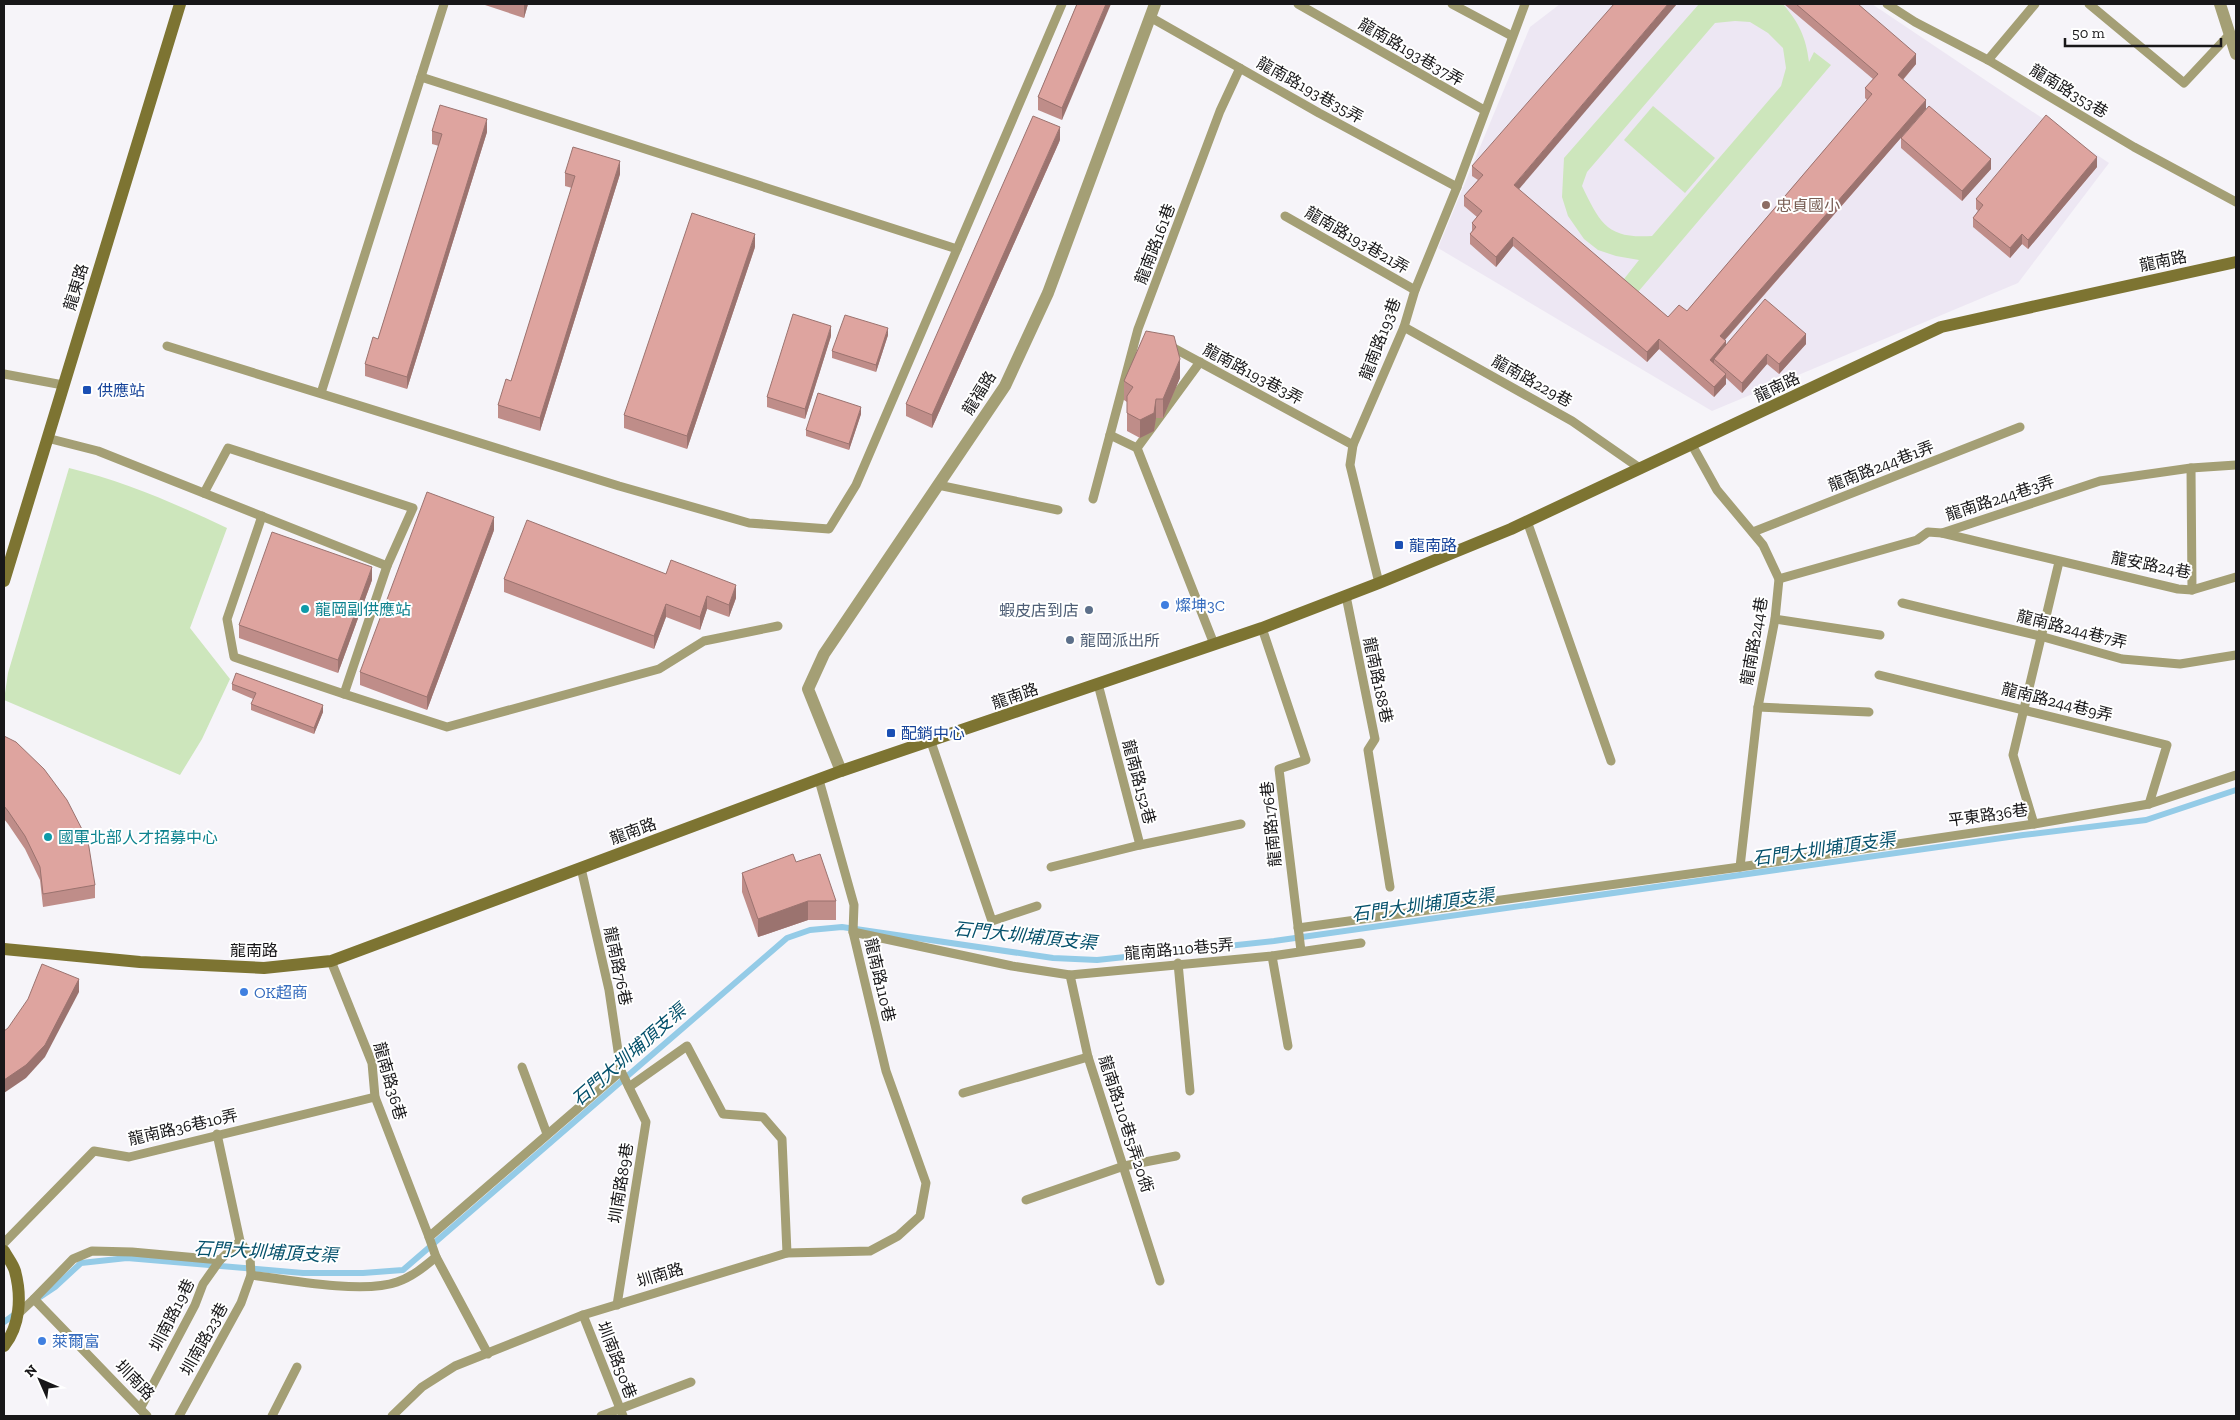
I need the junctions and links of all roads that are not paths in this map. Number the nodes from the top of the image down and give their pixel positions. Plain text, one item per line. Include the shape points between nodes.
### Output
1 (180, 4) edge
2 (444, 4) edge
3 (1062, 4) edge
4 (1155, 4) edge
5 (1298, 4) edge
6 (1452, 4) edge
7 (1524, 4) edge
8 (1887, 4) edge
9 (2036, 4) edge
10 (2220, 4) edge
11 (2094, 6) edge
12 (1150, 17) junction
13 (2229, 35) junction
14 (1512, 36) junction
15 (2236, 54) edge
16 (1988, 60) junction
17 (1240, 68) junction
18 (421, 77) junction
19 (1484, 110) junction
20 (1457, 187) junction
21 (2236, 202) edge
22 (1285, 216) dead end
23 (957, 249) junction
24 (2236, 262) edge
25 (1414, 290) junction
26 (1404, 326) junction
27 (1138, 329) junction
28 (1147, 334) edge
29 (1156, 338) edge
30 (167, 346) dead end
31 (1200, 362) junction
32 (4, 374) edge
33 (63, 385) junction
34 (321, 392) junction
35 (2020, 428) dead end
36 (1110, 435) junction
37 (47, 438) junction
38 (1353, 445) junction
39 (1692, 445) junction
40 (1137, 448) junction
41 (2236, 465) edge
42 (2191, 468) junction
43 (1641, 469) junction
44 (938, 485) junction
45 (204, 493) junction
46 (1093, 499) dead end
47 (1058, 510) dead end
48 (262, 516) junction
49 (1527, 521) junction
50 (1752, 532) junction
51 (1942, 533) junction
52 (2059, 562) junction
53 (387, 566) junction
54 (2236, 577) edge
55 (1779, 579) junction
56 (4, 581) edge
57 (1379, 582) junction
58 (2192, 590) junction
59 (1346, 596) junction
60 (1902, 603) dead end
61 (1775, 618) junction
62 (778, 626) dead end
63 (1262, 628) junction
64 (1880, 635) dead end
65 (2040, 636) junction
66 (1214, 644) junction
67 (2236, 655) edge
68 (1879, 675) dead end
69 (1098, 684) junction
70 (344, 694) junction
71 (1758, 707) junction
72 (2025, 710) junction
73 (1869, 712) dead end
74 (931, 742) junction
75 (1611, 761) dead end
76 (841, 771) junction
77 (2236, 775) edge
78 (819, 780) junction
79 (2149, 804) junction
80 (1241, 824) dead end
81 (2034, 824) junction
82 (1140, 846) junction
83 (1740, 867) junction
84 (581, 868) junction
85 (1051, 868) dead end
86 (1390, 887) dead end
87 (1037, 906) dead end
88 (1298, 928) junction
89 (853, 932) junction
90 (1361, 943) dead end
91 (4, 949) edge
92 (1301, 951) junction
93 (1272, 956) junction
94 (331, 961) junction
95 (1178, 963) junction
96 (1070, 975) junction
97 (1288, 1046) dead end
98 (1088, 1057) junction
99 (522, 1067) dead end
100 (622, 1070) junction
101 (630, 1088) junction
102 (1190, 1091) dead end
103 (963, 1093) dead end
104 (375, 1097) junction
105 (217, 1134) junction
106 (547, 1134) junction
107 (1176, 1156) dead end
108 (1124, 1166) junction
109 (926, 1184) joint
110 (1026, 1200) dead end
111 (429, 1237) junction
112 (240, 1241) junction
113 (4, 1243) edge
114 (4, 1251) edge
115 (787, 1253) junction
116 (436, 1257) junction
117 (220, 1260) junction
118 (251, 1274) junction
119 (1160, 1281) dead end
120 (34, 1299) junction
121 (617, 1305) junction
122 (19, 1313) junction
123 (583, 1315) junction
124 (4, 1346) edge
125 (488, 1354) junction
126 (297, 1367) dead end
127 (691, 1382) dead end
128 (140, 1409) junction
129 (621, 1412) edge
130 (147, 1416) edge
131 (179, 1416) edge
132 (272, 1416) edge
133 (392, 1416) edge
134 (601, 1416) edge

1 - 33 main road, 龍東路
2 - 18 lane
3 - 23 lane
4 - 12 street, 龍福路
5 - 19 lane, 龍南路193巷37弄
6 - 14 lane
7 - 14 lane, 龍南路193巷
8 - 16 lane, 龍南路353巷
9 - 16 lane
10 - 13 street
11 - 13 lane via 2184,84
12 - 17 lane, 龍南路193巷35弄
12 - 44 street, 龍福路 via 1048,293 1005,386
13 - 15 street
14 - 19 lane, 龍南路193巷
16 - 21 lane, 龍南路353巷 via 2134,147
17 - 20 lane, 龍南路193巷35弄
17 - 27 lane, 龍南路161巷 via 1220,111
18 - 23 lane
18 - 34 lane
19 - 20 lane, 龍南路193巷
20 - 25 lane, 龍南路193巷
22 - 25 lane, 龍南路193巷21弄
23 - 34 lane via 856,486 829,529 749,523 618,486
24 - 39 main road, 龍南路 via 1940,327
25 - 26 lane, 龍南路193巷
26 - 38 lane, 龍南路193巷
26 - 43 lane, 龍南路229巷 via 1572,420
27 - 28 lane
27 - 36 lane, 龍南路161巷
29 - 31 lane, 龍南路193巷3弄
30 - 34 lane
31 - 38 lane, 龍南路193巷3弄
31 - 40 lane
32 - 33 lane
33 - 37 main road, 龍東路
35 - 50 lane, 龍南路244巷1弄
36 - 40 lane
36 - 46 lane, 龍南路161巷
37 - 45 lane via 98,450
37 - 56 main road, 龍東路
38 - 57 lane, 龍南路193巷 via 1350,465
39 - 43 main road, 龍南路
39 - 50 lane, 龍南路244巷 via 1716,490
40 - 66 lane
41 - 42 lane, 龍南路244巷3弄
42 - 51 lane, 龍南路244巷3弄 via 2100,480
42 - 58 lane
43 - 49 main road, 龍南路
44 - 47 lane
44 - 76 street, 龍福路 via 824,654 808,689
45 - 48 lane
45 - 53 lane via 228,448 413,508
48 - 53 lane
48 - 70 lane via 226,619 234,657
49 - 57 main road, 龍南路
49 - 75 lane
50 - 55 lane, 龍南路244巷 via 1763,545
51 - 52 lane, 龍安路24巷
51 - 55 lane, 龍南路244巷3弄 via 1928,532 1916,540
52 - 58 lane, 龍安路24巷
52 - 65 lane
53 - 70 lane
54 - 58 lane, 龍安路24巷
55 - 61 lane, 龍南路244巷
57 - 59 main road, 龍南路
59 - 63 main road, 龍南路
59 - 86 lane, 龍南路188巷 via 1375,739 1368,750
60 - 65 lane, 龍南路244巷7弄
61 - 64 lane
61 - 71 lane, 龍南路244巷
62 - 70 lane via 704,640 659,669 447,727
63 - 66 main road, 龍南路
63 - 88 lane, 龍南路176巷 via 1306,760 1280,769
65 - 67 lane, 龍南路244巷7弄 via 2122,659 2180,664
65 - 72 lane
66 - 69 main road, 龍南路
68 - 72 lane, 龍南路244巷9弄
69 - 74 main road, 龍南路
69 - 82 lane, 龍南路152巷
71 - 73 lane
71 - 83 lane, 龍南路244巷
72 - 79 lane, 龍南路244巷9弄 via 2167,745
72 - 81 lane via 2013,755
74 - 76 main road, 龍南路
74 - 87 lane via 992,921
76 - 78 main road, 龍南路
77 - 79 lane, 平東路36巷
78 - 84 main road, 龍南路
78 - 89 lane, 龍南路110巷 via 854,905
79 - 81 lane, 平東路36巷
80 - 82 lane, 龍南路152巷
81 - 83 lane, 平東路36巷
82 - 85 lane
83 - 88 lane, 平東路36巷
84 - 94 main road, 龍南路
84 - 100 lane, 龍南路76巷 via 609,990
88 - 92 lane, 龍南路176巷
89 - 96 lane, 龍南路110巷5弄
89 - 109 lane, 龍南路110巷 via 886,1071
90 - 92 lane, 龍南路110巷5弄
91 - 94 main road, 龍南路 via 140,962 264,968
92 - 93 lane, 龍南路110巷5弄
93 - 95 lane, 龍南路110巷5弄
93 - 97 lane
94 - 104 lane, 龍南路36巷 via 372,1063
95 - 96 lane, 龍南路110巷5弄
95 - 102 lane
96 - 98 lane, 龍南路110巷5弄20衖
98 - 103 lane
98 - 108 lane, 龍南路110巷5弄20衖
99 - 106 lane
100 - 101 lane, 圳南路89巷
100 - 106 lane
101 - 115 lane via 687,1046 723,1114 763,1117 782,1139
101 - 121 lane, 圳南路89巷 via 646,1122
104 - 105 lane, 龍南路36巷10弄
104 - 111 lane, 龍南路36巷
105 - 112 lane
105 - 113 lane, 龍南路36巷10弄 via 129,1157 94,1151
106 - 111 lane
107 - 108 lane
108 - 110 lane
108 - 119 lane, 龍南路110巷5弄20衖
109 - 115 lane, 圳南路 via 920,1216 898,1236 870,1251
111 - 116 lane, 龍南路36巷
112 - 117 lane, 圳南路19巷
112 - 118 lane via 250,1257
114 - 122 main road via 15,1271
115 - 121 lane, 圳南路
116 - 118 lane via 416,1273 396,1282 369,1286 307,1283
116 - 125 lane
117 - 120 lane via 92,1251 73,1259
117 - 128 lane, 圳南路19巷 via 203,1284
118 - 131 lane, 圳南路23巷 via 241,1303
120 - 122 lane
120 - 128 lane, 圳南路
121 - 123 lane, 圳南路
122 - 124 main road via 11,1337
123 - 125 lane, 圳南路
123 - 129 lane, 圳南路50巷
125 - 133 lane, 圳南路 via 455,1366 422,1387
126 - 132 lane
127 - 129 lane
128 - 130 lane, 圳南路
129 - 134 lane

